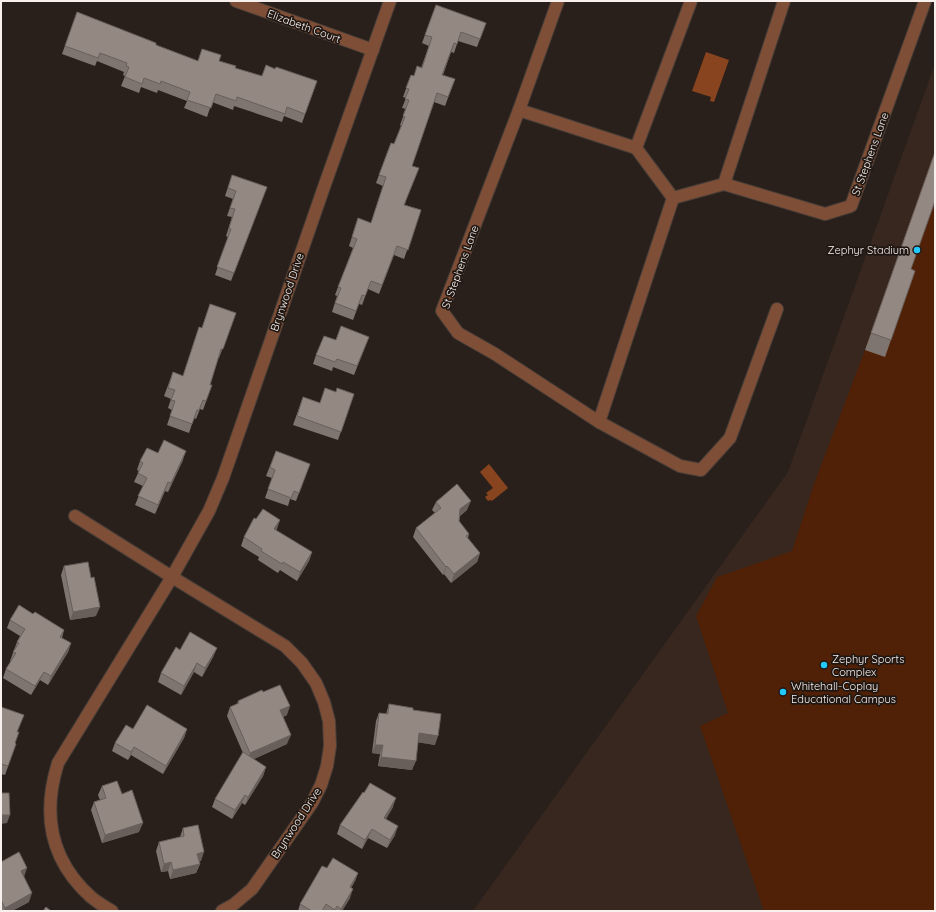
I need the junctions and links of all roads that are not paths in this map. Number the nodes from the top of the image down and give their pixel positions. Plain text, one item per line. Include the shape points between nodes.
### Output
1 (236, 1) edge
2 (390, 1) edge
3 (558, 1) edge
4 (691, 1) edge
5 (784, 1) edge
6 (926, 1) edge
7 (373, 50) junction
8 (519, 110) junction
9 (636, 148) junction
10 (724, 184) junction
11 (673, 198) junction
12 (777, 309) dead end
13 (599, 422) junction
14 (75, 516) dead end
15 (172, 577) junction
16 (112, 911) edge
17 (222, 911) edge

1 - 7 street, Elizabeth Court
2 - 7 street, Brynwood Drive
3 - 8 street, St Stephens Lane
4 - 9 street
5 - 10 street
6 - 10 street, St Stephens Lane via 851,206 825,214
7 - 15 street, Brynwood Drive via 223,478 209,511
8 - 9 street
8 - 13 street, St Stephens Lane via 442,311 458,333
9 - 11 street
10 - 11 street
11 - 13 street
12 - 13 street, St Stephens Lane via 730,438 701,470 680,466
14 - 15 street, Brynwood Drive
15 - 16 street, Brynwood Drive via 58,762 52,782 49,806 57,849 75,881 92,898
15 - 17 street, Brynwood Drive via 285,646 302,663 316,683 329,721 328,766 312,803 252,889

